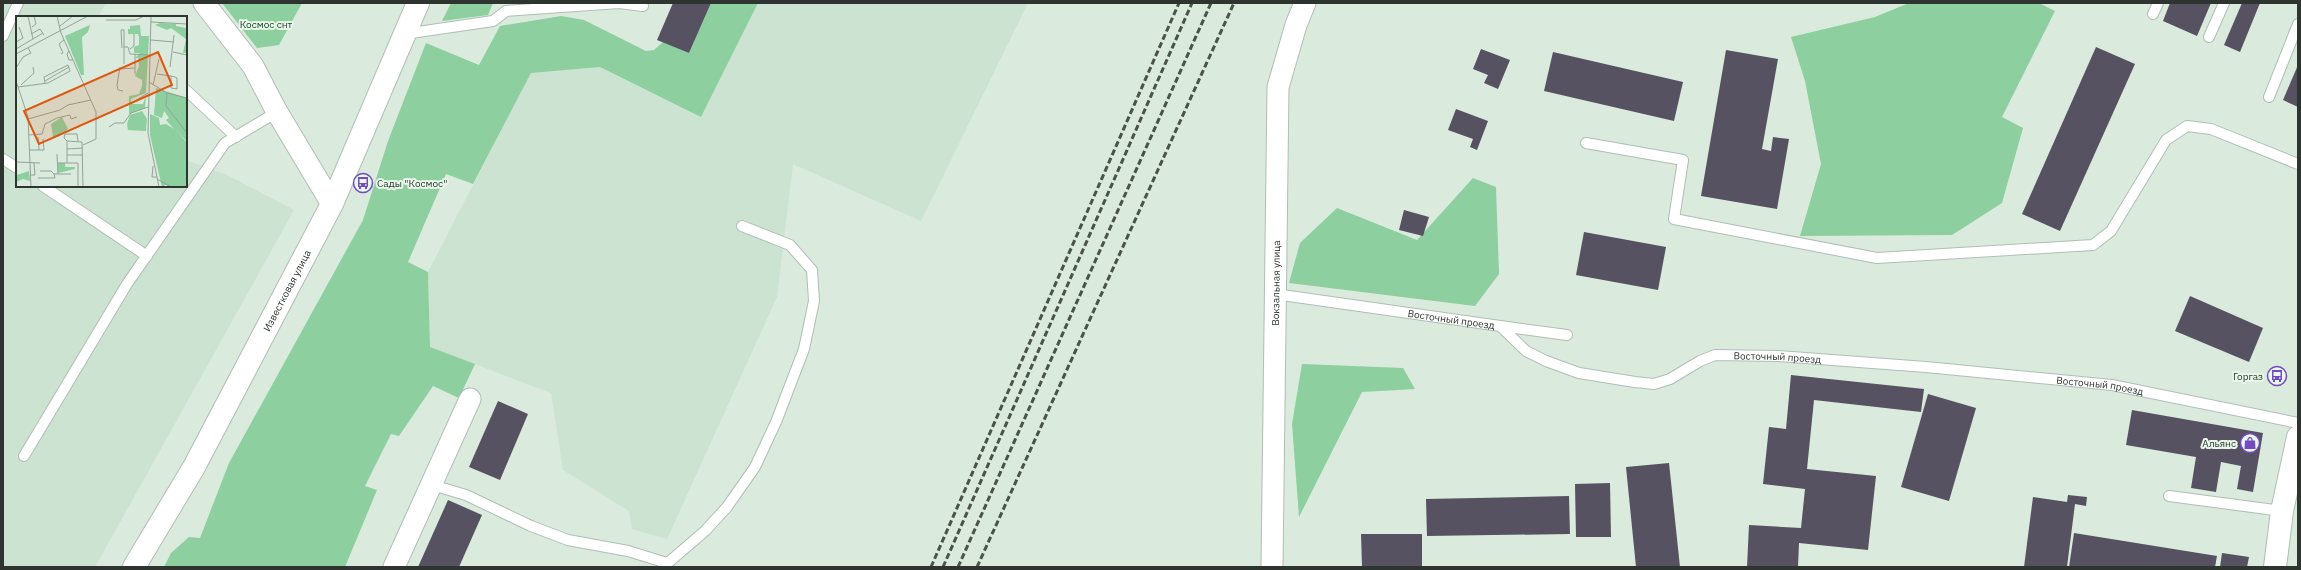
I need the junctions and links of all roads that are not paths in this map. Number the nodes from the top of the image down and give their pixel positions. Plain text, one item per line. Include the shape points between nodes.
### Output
1 (18, 3) edge
2 (204, 3) edge
3 (418, 3) edge
4 (1305, 3) edge
5 (2158, 3) edge
6 (2224, 3) edge
7 (643, 6) dead end
8 (2153, 14) dead end
9 (2298, 24) edge
10 (404, 34) junction
11 (3, 36) edge
12 (2209, 38) dead end
13 (187, 91) edge
14 (2268, 97) dead end
15 (276, 112) junction
16 (236, 137) junction
17 (1586, 143) dead end
18 (3, 159) edge
19 (2298, 164) edge
20 (16, 167) edge
21 (44, 187) edge
22 (332, 204) junction
23 (742, 226) dead end
24 (147, 256) junction
25 (1275, 294) junction
26 (1500, 326) junction
27 (1567, 335) dead end
28 (470, 399) dead end
29 (2298, 423) edge
30 (2298, 436) edge
31 (24, 456) dead end
32 (432, 485) junction
33 (2169, 496) dead end
34 (2282, 511) junction
35 (665, 565) edge
36 (134, 567) edge
37 (394, 567) edge
38 (1272, 567) edge
39 (2275, 567) edge

1 - 11 lane
2 - 15 street via 253,66
3 - 10 main road, Известковая улица
4 - 25 street, Вокзальная улица via 1278,87
5 - 8 lane
6 - 12 lane
7 - 10 lane via 619,3 506,11 493,22
9 - 14 lane
10 - 22 main road, Известковая улица
13 - 16 lane
15 - 16 lane
15 - 22 street
16 - 24 lane via 225,143
17 - 19 lane via 1683,160 1674,219 1877,258 2092,245 2111,231 2166,140 2187,126 2211,129
18 - 20 lane
21 - 24 lane
22 - 36 main road, Известковая улица via 194,467
23 - 35 lane via 790,245 812,270 814,301 804,349 776,422 755,467 709,526
24 - 31 lane via 127,284
25 - 26 lane, Восточный проезд
25 - 38 street, Вокзальная улица
26 - 27 lane
26 - 29 lane, Восточный проезд via 1526,351 1546,361 1579,373 1654,384 1670,379 1715,355 1778,356 2112,385
28 - 32 street
30 - 34 main road
32 - 35 lane via 466,495 531,526 568,540 628,552
32 - 37 street
33 - 34 lane
34 - 39 main road

